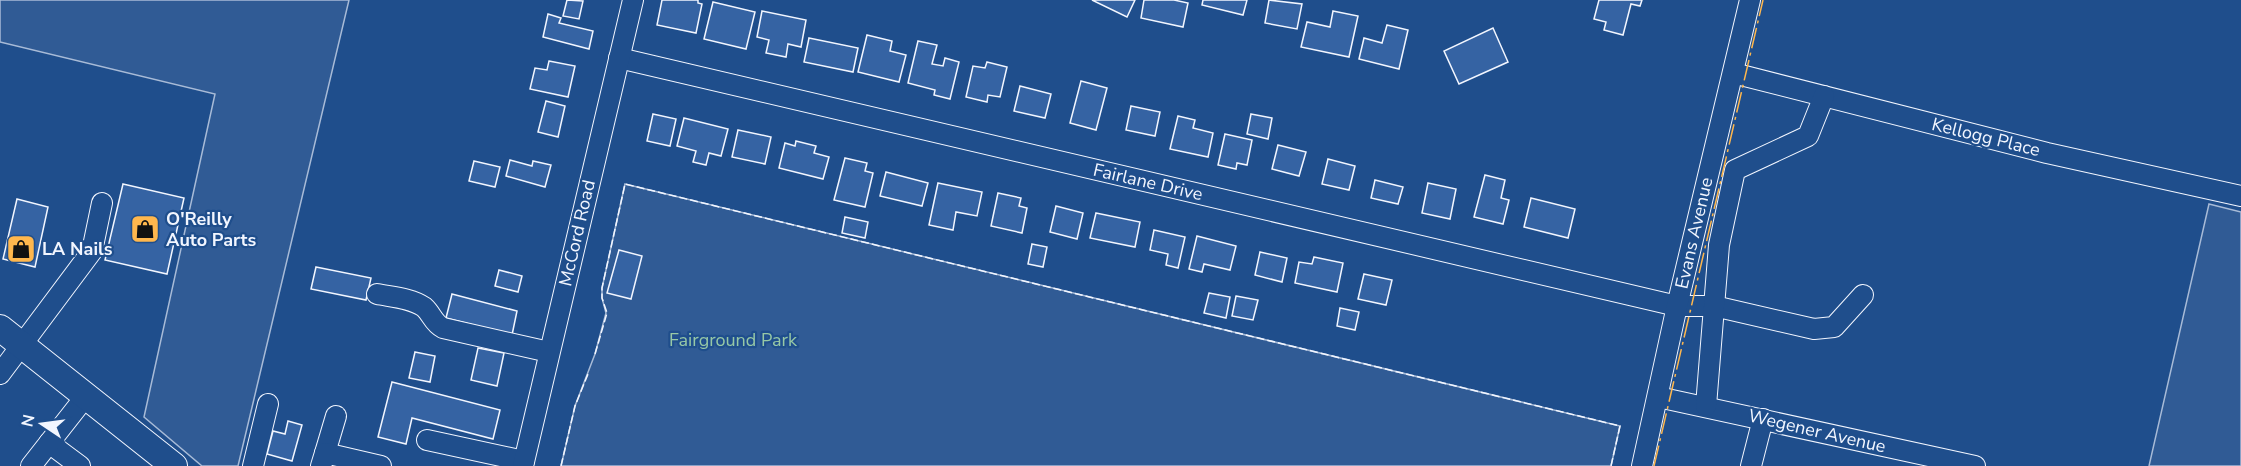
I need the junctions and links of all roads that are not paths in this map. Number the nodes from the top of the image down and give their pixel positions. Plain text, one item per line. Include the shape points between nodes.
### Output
1 (633, 0) edge
2 (1750, 0) edge
3 (619, 58) junction
4 (1733, 73) junction
5 (1824, 96) junction
6 (1710, 164) junction
7 (1735, 170) junction
8 (2241, 196) edge
9 (102, 203) dead end
10 (377, 294) dead end
11 (1863, 295) dead end
12 (1677, 306) junction
13 (1714, 306) junction
14 (0, 328) edge
15 (21, 345) junction
16 (549, 352) junction
17 (0, 374) edge
18 (86, 396) junction
19 (1658, 397) junction
20 (268, 404) dead end
21 (1706, 406) junction
22 (336, 416) dead end
23 (1763, 419) junction
24 (427, 440) dead end
25 (49, 443) junction
26 (323, 460) edge
27 (167, 464) edge
28 (523, 464) edge
29 (376, 465) edge
30 (1646, 465) edge
31 (31, 466) edge
32 (80, 466) edge
33 (253, 466) edge
34 (1751, 466) edge
35 (1975, 466) edge

1 - 3 street, McCord Road
2 - 4 street, Evans Avenue
3 - 12 street, Fairlane Drive
3 - 16 street, McCord Road
4 - 5 street, Kellogg Place
4 - 6 street, Evans Avenue
5 - 7 street via 1808,136
5 - 8 street, Kellogg Place via 2047,153
6 - 7 street
6 - 12 street, Evans Avenue
7 - 13 street via 1719,245
9 - 15 street via 92,251
10 - 16 street via 424,308 435,324 443,328
11 - 13 street, Fairlane Drive via 1834,327 1814,329
12 - 13 street, Fairlane Drive
12 - 19 street, Evans Avenue
13 - 21 street
14 - 15 main road
15 - 17 street
15 - 18 main road
16 - 28 street, McCord Road
18 - 25 street
18 - 27 main road
19 - 21 street, Wegener Avenue
19 - 30 street, Evans Avenue
20 - 33 street
21 - 23 street, Wegener Avenue
22 - 26 street
23 - 34 street
23 - 35 street, Wegener Avenue
24 - 28 street
25 - 31 street
25 - 32 street
26 - 29 street

